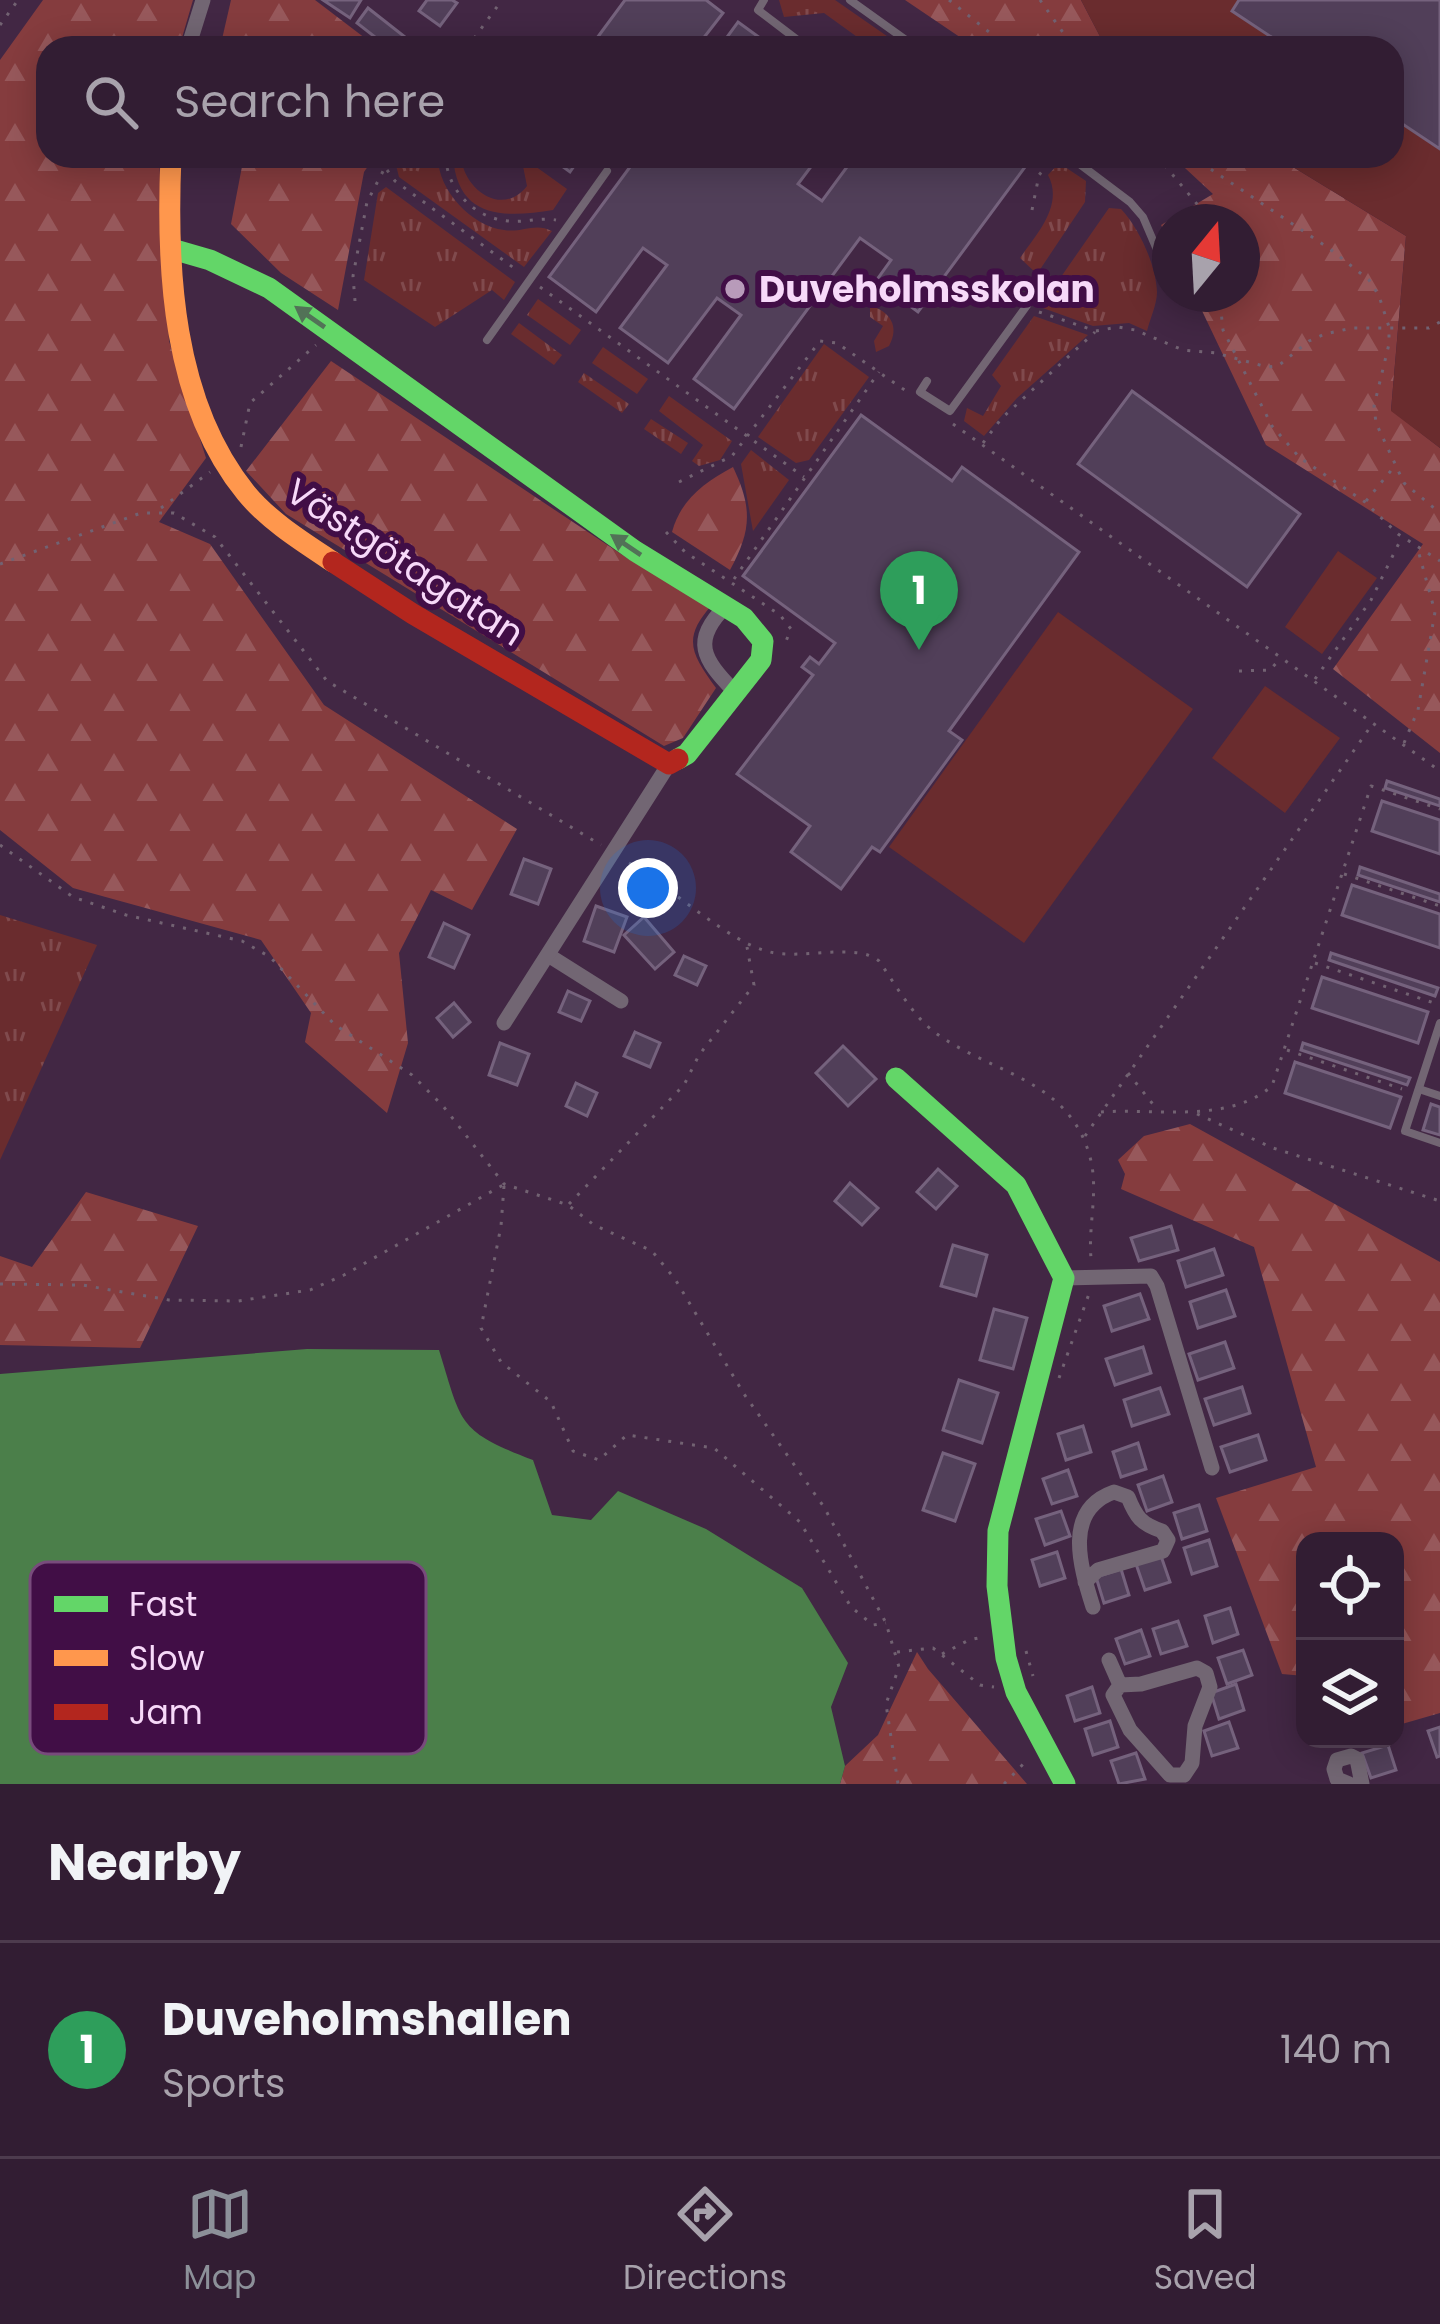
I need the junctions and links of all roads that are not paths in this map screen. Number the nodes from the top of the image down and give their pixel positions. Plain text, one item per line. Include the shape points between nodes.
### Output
1 (202, 0) edge
2 (764, 0) edge
3 (850, 0) edge
4 (192, 36) edge
5 (792, 36) edge
6 (900, 36) edge
7 (171, 168) edge
8 (1085, 168) edge
9 (608, 171) dead end
10 (1152, 238) edge
11 (172, 249) junction
12 (1036, 293) dead end
13 (487, 340) dead end
14 (927, 381) dead end
15 (726, 606) junction
16 (734, 692) junction
17 (669, 764) junction
18 (548, 955) junction
19 (621, 1001) dead end
20 (504, 1023) dead end
21 (1440, 1023) edge
22 (1436, 1048) edge
23 (896, 1078) dead end
24 (1418, 1092) junction
25 (1440, 1096) edge
26 (1440, 1143) edge
27 (1064, 1278) junction
28 (1212, 1468) dead end
29 (1085, 1582) junction
30 (1093, 1607) dead end
31 (1109, 1660) dead end
32 (1120, 1685) junction
33 (1065, 1784) edge
34 (1349, 1784) edge
35 (1362, 1784) edge

1 - 4 street
2 - 5 lane via 758,10
3 - 6 lane
7 - 11 street, Västgötagatan
8 - 10 lane via 1130,202
9 - 13 lane
15 -> 11 street via 634,551 269,288
11 - 17 street, Västgötagatan via 197,396 224,461 259,506 432,625
12 - 14 lane via 950,411 920,392
15 - 16 street via 703,644
15 - 16 street via 764,642 761,660
16 - 17 street via 687,754
17 - 18 street
18 - 19 street
18 - 20 street
21 - 22 lane
22 - 24 lane
23 - 27 street via 1016,1184
24 - 25 lane
24 - 26 lane via 1405,1131
27 - 28 street via 1151,1276
27 - 33 street via 998,1531 997,1586 1002,1634 1041,1744
29 - 29 street via 1079,1552 1090,1502 1114,1492 1128,1497 1136,1516 1168,1540 1163,1551 1098,1570
29 - 30 street
31 - 32 street
32 - 32 street via 1206,1672 1210,1687 1184,1775 1170,1775 1130,1730 1113,1695
34 - 35 street via 1334,1769 1351,1756

